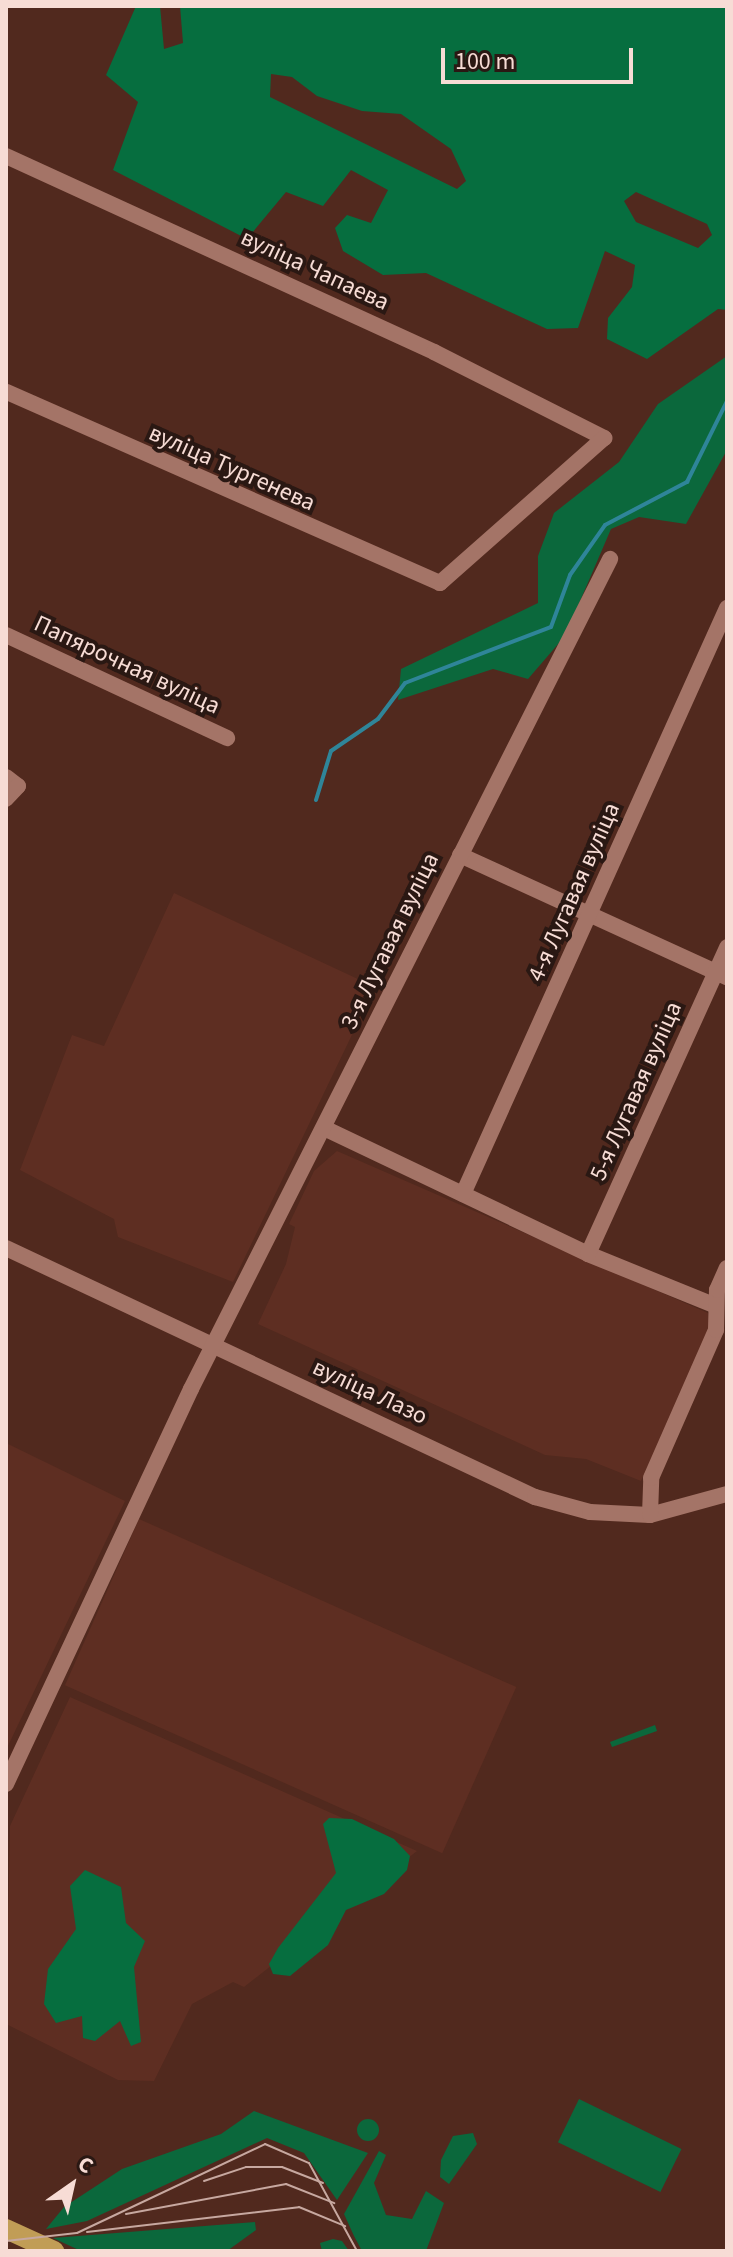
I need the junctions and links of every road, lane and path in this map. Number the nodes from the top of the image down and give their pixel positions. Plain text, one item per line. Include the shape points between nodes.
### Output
1 (6, 156) edge
2 (6, 392) edge
3 (610, 559) dead end
4 (440, 583) joint
5 (727, 608) edge
6 (6, 635) edge
7 (227, 738) dead end
8 (460, 855) junction
9 (590, 916) junction
10 (727, 947) edge
11 (722, 974) edge
12 (324, 1128) junction
13 (463, 1194) junction
14 (6, 1248) edge
15 (588, 1254) junction
16 (727, 1268) edge
17 (716, 1306) junction
18 (214, 1345) junction
19 (727, 1494) edge
20 (650, 1515) junction
21 (6, 1784) edge
22 (6, 2229) edge
23 (54, 2251) edge

1 - 4 street, вуліца Чапаева via 602,432 600,448
2 - 4 street, вуліца Тургенева
3 - 8 street, 3-я Лугавая вуліца
5 - 9 street, 4-я Лугавая вуліца
6 - 7 street, Папярочная вуліца
8 - 9 street
8 - 12 street, 3-я Лугавая вуліца
9 - 11 street
9 - 13 street, 4-я Лугавая вуліца
10 - 11 street, 5-я Лугавая вуліца
11 - 15 street, 5-я Лугавая вуліца
12 - 13 street
12 - 18 street, 3-я Лугавая вуліца
13 - 15 street
14 - 18 street, вуліца Лазо
15 - 17 street
16 - 17 street
17 - 20 street via 716,1330 651,1478
18 - 20 street, вуліца Лазо via 535,1497 590,1512
18 - 21 street, 3-я Лугавая вуліца
19 - 20 street, вуліца Лазо
22 - 23 main road

